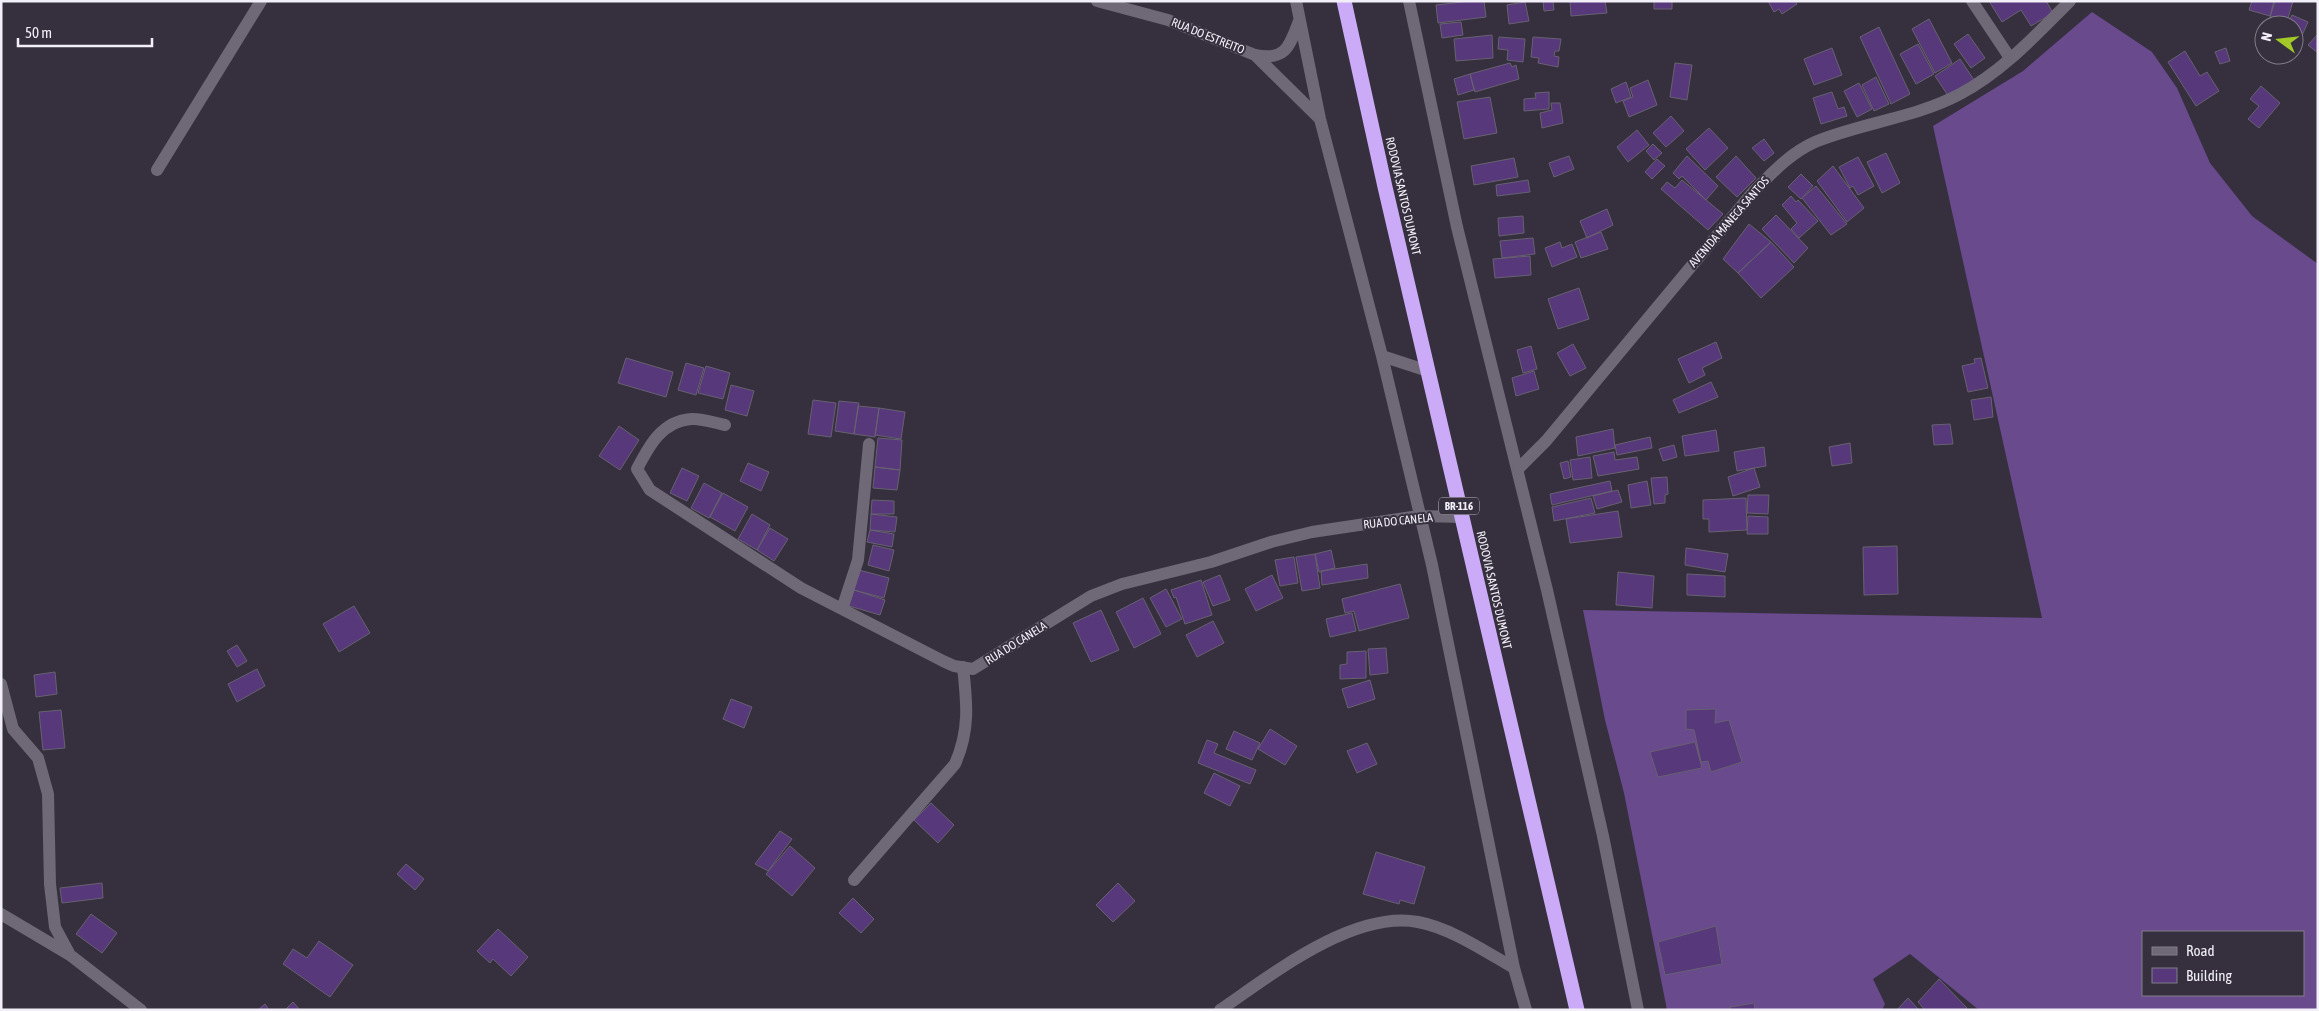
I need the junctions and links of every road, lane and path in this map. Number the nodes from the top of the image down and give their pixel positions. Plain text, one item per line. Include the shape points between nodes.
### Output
1 (261, 1) edge
2 (1097, 1) edge
3 (1296, 1) edge
4 (1344, 1) edge
5 (1409, 1) edge
6 (1972, 1) edge
7 (2070, 1) edge
8 (1299, 21) junction
9 (1255, 56) junction
10 (2010, 58) junction
11 (1320, 119) junction
12 (156, 170) dead end
13 (1382, 356) junction
14 (1428, 370) junction
15 (725, 425) dead end
16 (869, 444) dead end
17 (1518, 469) junction
18 (1419, 516) junction
19 (1462, 516) junction
20 (842, 609) junction
21 (962, 668) junction
22 (1, 684) edge
23 (854, 880) dead end
24 (1, 914) edge
25 (70, 955) junction
26 (1514, 968) junction
27 (141, 1010) edge
28 (1220, 1010) edge
29 (1526, 1010) edge
30 (1577, 1010) edge
31 (1638, 1010) edge

1 - 12 street
2 - 9 street, RUA DO ESTREITO via 1168,20
3 - 8 street
4 - 14 highway, RODOVIA SANTOS DUMONT / BR-116
5 - 17 street via 1457,227
6 - 10 street
7 - 10 street, AVENIDA MANECA SANTOS
8 - 9 street, RUA DO ESTREITO via 1291,43 1280,55 1269,58
8 - 11 street
9 - 11 street
10 - 17 street, AVENIDA MANECA SANTOS via 1959,95 1814,143 1785,160 1753,192 1546,441
11 - 13 street
13 - 14 street
13 - 18 street
14 - 19 highway, RODOVIA SANTOS DUMONT / BR-116
15 - 20 street via 692,418 670,424 651,443 637,469 650,490 801,588
16 - 20 street via 858,560
17 - 31 street via 1603,836
18 - 19 street, RUA DO CANELA
18 - 21 street, RUA DO CANELA via 1312,532 1122,584 1091,596 973,669
18 - 26 street via 1432,565
19 - 30 highway, RODOVIA SANTOS DUMONT / BR-116
20 - 21 street
21 - 23 street via 966,699 964,743 955,764
22 - 25 street via 13,729 38,758 48,794 50,884 55,928
24 - 25 street
25 - 27 street
26 - 28 street via 1458,936 1418,922 1384,923 1346,932 1296,958
26 - 29 street

